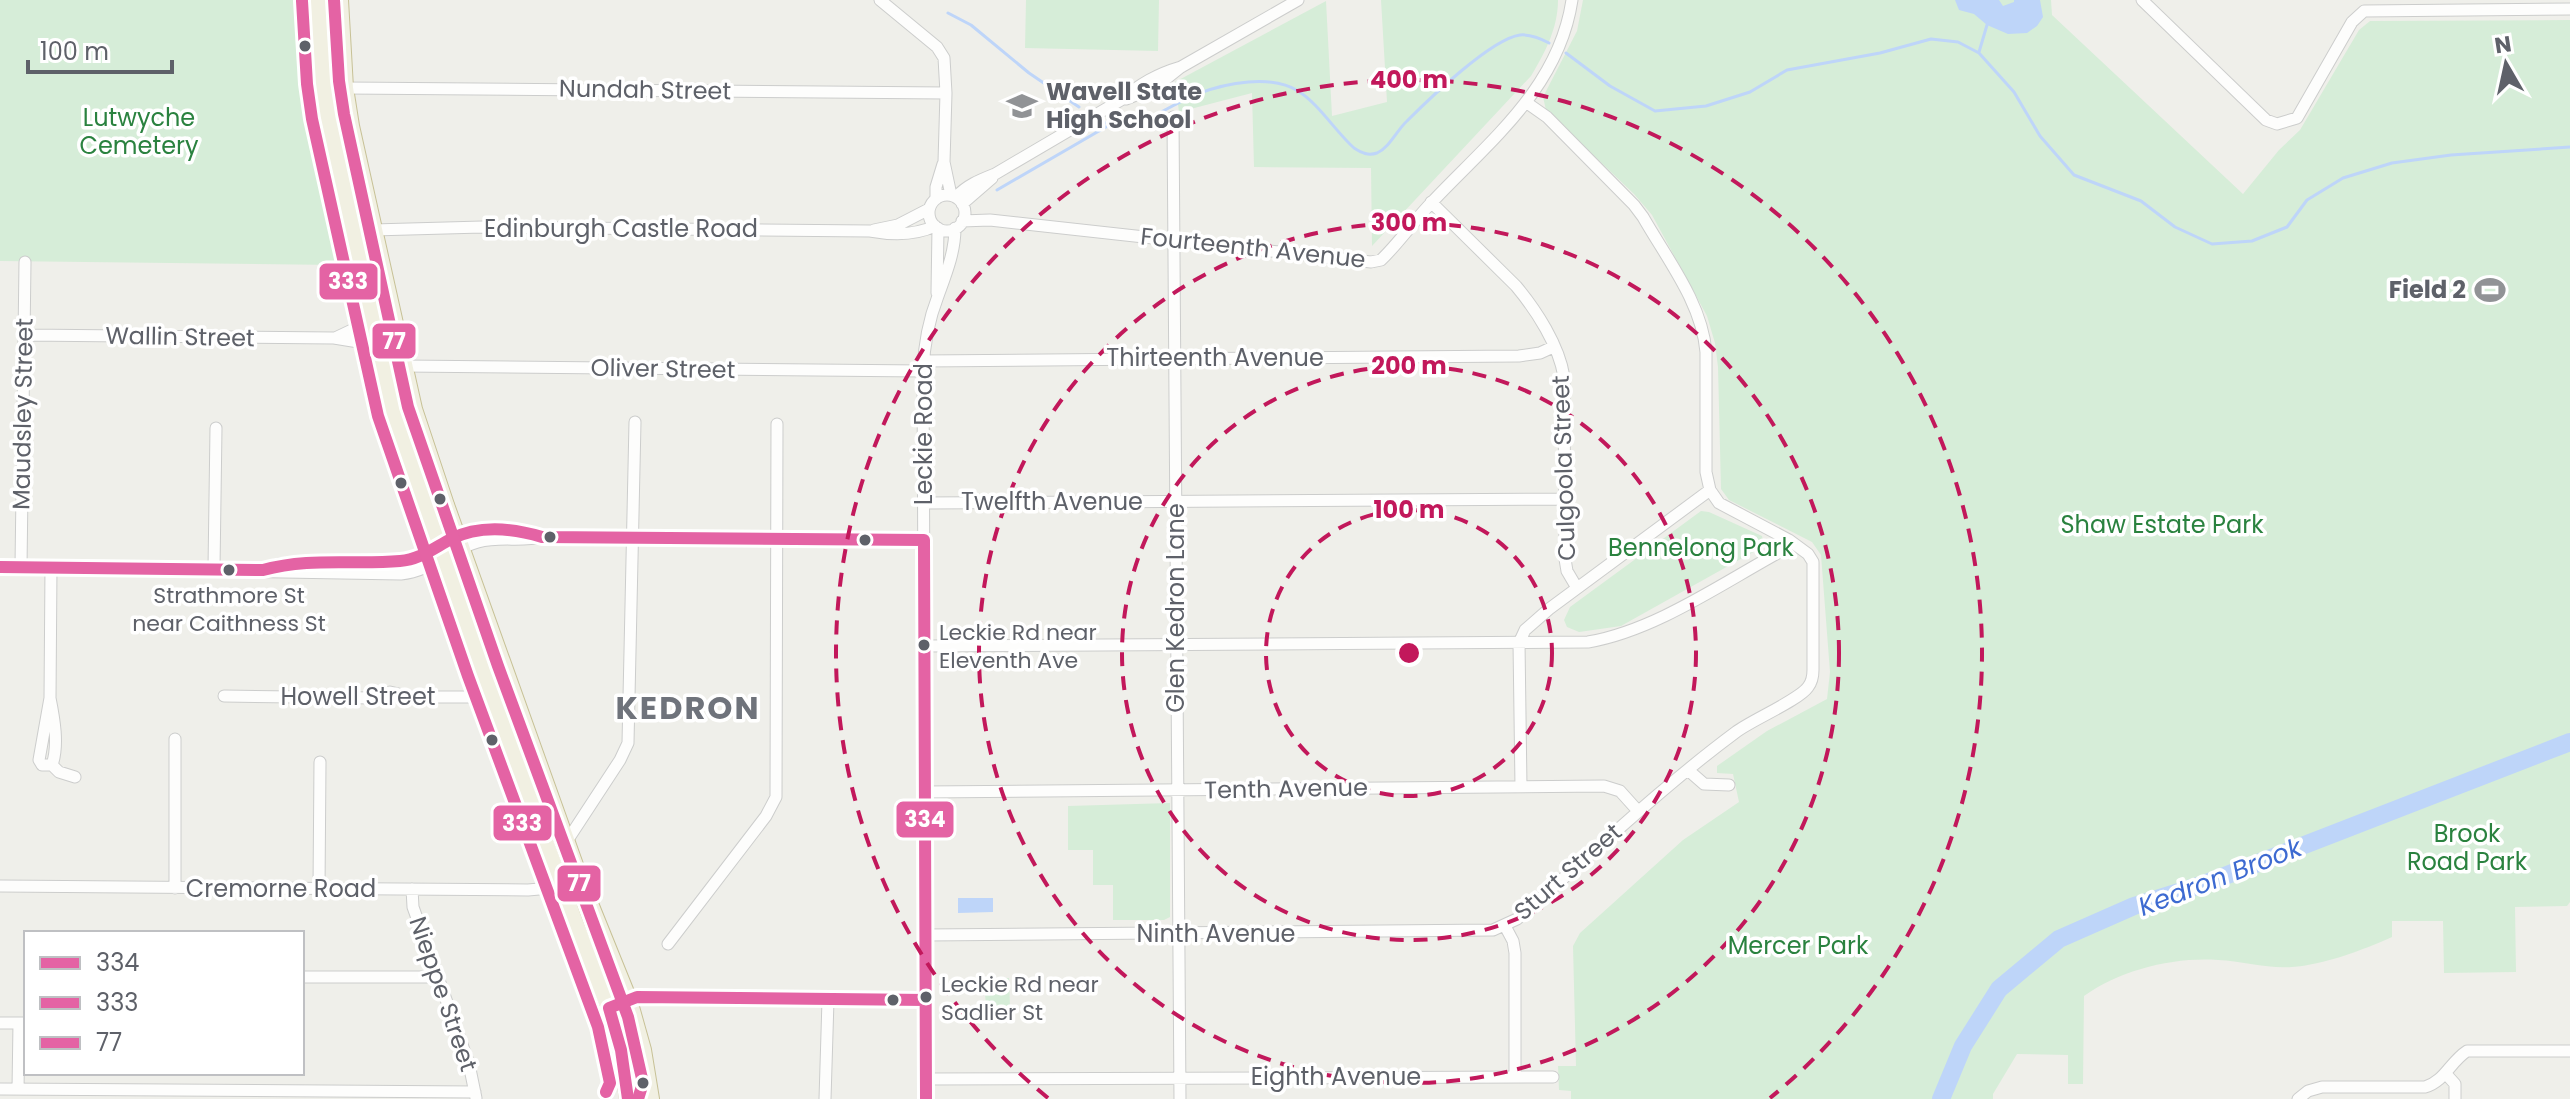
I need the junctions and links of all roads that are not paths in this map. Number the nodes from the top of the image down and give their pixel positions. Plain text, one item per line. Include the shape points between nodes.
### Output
1 (318, 0) edge
2 (340, 0) edge
3 (880, 0) edge
4 (1298, 0) edge
5 (1572, 0) edge
6 (2142, 0) edge
7 (2570, 9) edge
8 (345, 88) junction
9 (946, 93) junction
10 (1527, 103) junction
11 (1173, 117) dead end
12 (944, 162) junction
13 (1431, 202) junction
14 (933, 204) junction
15 (958, 209) junction
16 (937, 227) junction
17 (373, 230) junction
18 (870, 231) junction
19 (1174, 241) junction
20 (25, 262) dead end
21 (937, 298) junction
22 (370, 312) junction
23 (25, 335) junction
24 (334, 338) junction
25 (377, 345) junction
26 (1553, 347) junction
27 (1175, 358) junction
28 (403, 366) junction
29 (923, 366) junction
30 (635, 422) dead end
31 (777, 424) dead end
32 (216, 428) dead end
33 (1710, 490) junction
34 (1565, 499) junction
35 (1176, 501) junction
36 (924, 503) junction
37 (634, 537) junction
38 (777, 539) junction
39 (924, 540) junction
40 (1789, 540) junction
41 (460, 542) junction
42 (441, 553) junction
43 (0, 567) edge
44 (21, 567) junction
45 (51, 567) junction
46 (214, 569) junction
47 (1577, 588) junction
48 (1519, 643) junction
49 (1177, 645) junction
50 (925, 646) junction
51 (492, 694) junction
52 (224, 696) dead end
53 (175, 739) dead end
54 (320, 762) dead end
55 (1688, 770) junction
56 (75, 777) dead end
57 (1729, 785) dead end
58 (1521, 787) junction
59 (1178, 790) junction
60 (925, 792) junction
61 (1638, 811) junction
62 (567, 841) junction
63 (0, 886) edge
64 (562, 887) junction
65 (175, 888) junction
66 (319, 889) junction
67 (412, 889) junction
68 (1505, 926) junction
69 (1178, 934) junction
70 (926, 935) junction
71 (668, 944) dead end
72 (304, 977) edge
73 (438, 977) junction
74 (629, 1000) junction
75 (828, 1000) junction
76 (926, 1000) junction
77 (609, 1008) junction
78 (0, 1023) edge
79 (22, 1023) edge
80 (2570, 1051) edge
81 (2446, 1074) junction
82 (1515, 1076) junction
83 (1553, 1077) dead end
84 (1179, 1078) junction
85 (926, 1079) junction
86 (0, 1089) edge
87 (18, 1089) junction
88 (476, 1096) edge
89 (628, 1099) edge
90 (651, 1099) edge
91 (825, 1099) edge
92 (926, 1099) edge
93 (1180, 1099) edge
94 (2298, 1099) edge
95 (2455, 1099) edge

1 - 22 highway via 328,117
2 - 8 highway
3 - 9 street via 940,51
4 - 15 street via 1181,67 1138,85 1121,100 976,181 962,190
5 - 10 street, Fourteenth Avenue via 1565,31
6 - 7 street via 2266,120 2277,124 2297,118 2352,22 2364,11
8 - 9 street, Nundah Street
8 - 17 highway
9 - 12 street
10 - 13 street, Fourteenth Avenue
10 - 33 street via 1634,205 1696,310 1706,352
11 - 19 street, Glen Kedron Lane
12 - 14 street
12 - 15 street
13 - 19 street, Fourteenth Avenue via 1374,262
13 - 26 street, Culgoola Street via 1527,299
14 - 15 street, Edinburgh Castle Road
14 - 16 street via 930,218
14 - 18 street, Edinburgh Castle Road via 898,225
15 - 16 street, Edinburgh Castle Road via 950,230
15 - 19 street, Fourteenth Avenue via 990,220
15 - 21 street, Leckie Road via 946,278
16 - 18 street, Edinburgh Castle Road via 890,235
16 - 21 street, Leckie Road
17 - 18 street, Edinburgh Castle Road
17 - 28 highway
19 - 27 street, Glen Kedron Lane
20 - 23 street, Maudsley Street
21 - 29 street, Leckie Road
22 - 24 street via 354,329
22 - 25 highway
23 - 24 street, Wallin Street
23 - 44 street, Maudsley Street
24 - 25 street, Wallin Street
25 - 42 highway via 393,411
26 - 27 street, Thirteenth Avenue via 1519,356
26 - 34 street, Culgoola Street via 1564,377
27 - 29 street, Thirteenth Avenue
27 - 35 street, Glen Kedron Lane
28 - 29 street, Oliver Street
28 - 41 highway
29 - 36 street, Leckie Road
30 - 37 street
31 - 38 street
32 - 46 street
33 - 40 street via 1719,503
33 - 47 street
34 - 35 street, Twelfth Avenue
34 - 47 street, Culgoola Street via 1566,565
35 - 36 street, Twelfth Avenue
35 - 49 street, Glen Kedron Lane
36 - 39 street, Leckie Road
37 - 38 street
37 - 41 street
37 - 62 street via 628,743
38 - 39 street
38 - 71 street via 776,797
39 - 50 street, Leckie Road
40 - 48 street via 1776,554 1615,637
40 - 55 street, Sturt Street via 1813,562 1811,682 1806,691 1755,718
41 - 42 street
41 - 62 highway
42 - 46 street via 404,561
42 - 51 highway
43 - 44 street
44 - 45 street
45 - 46 street
45 - 56 street via 52,765
47 - 48 street via 1533,621
48 - 49 street
48 - 58 street
49 - 50 street
49 - 59 street, Glen Kedron Lane
50 - 60 street, Leckie Road
51 - 52 street, Howell Street
51 - 64 highway
53 - 65 street
54 - 66 street
55 - 57 street via 1704,784
55 - 61 street, Sturt Street
58 - 59 street, Tenth Avenue
58 - 61 street, Tenth Avenue via 1609,787 1625,795
59 - 60 street, Tenth Avenue
59 - 69 street, Glen Kedron Lane
60 - 70 street, Leckie Road
61 - 68 street, Sturt Street
62 - 74 highway
63 - 65 street, Cremorne Road
64 - 67 street, Cremorne Road
64 - 77 highway
65 - 66 street, Cremorne Road
66 - 67 street, Cremorne Road
67 - 73 street, Nieppe Street via 413,907
68 - 69 street, Ninth Avenue via 1476,932
68 - 82 street, Sturt Street via 1515,953
69 - 70 street, Ninth Avenue
69 - 84 street, Glen Kedron Lane
70 - 76 street, Leckie Road
72 - 73 street
73 - 88 street, Nieppe Street
74 - 75 street
74 - 77 street
74 - 90 highway
75 - 76 street
75 - 91 street
76 - 85 street, Leckie Road
77 - 89 highway
78 - 79 street
79 - 87 street
80 - 81 street via 2467,1051
81 - 94 street via 2425,1087 2322,1087
81 - 95 street via 2455,1084
82 - 83 street, Eighth Avenue
82 - 84 street, Eighth Avenue
84 - 85 street, Eighth Avenue
84 - 93 street, Glen Kedron Lane
85 - 92 street, Leckie Road
86 - 87 street
87 - 88 street

